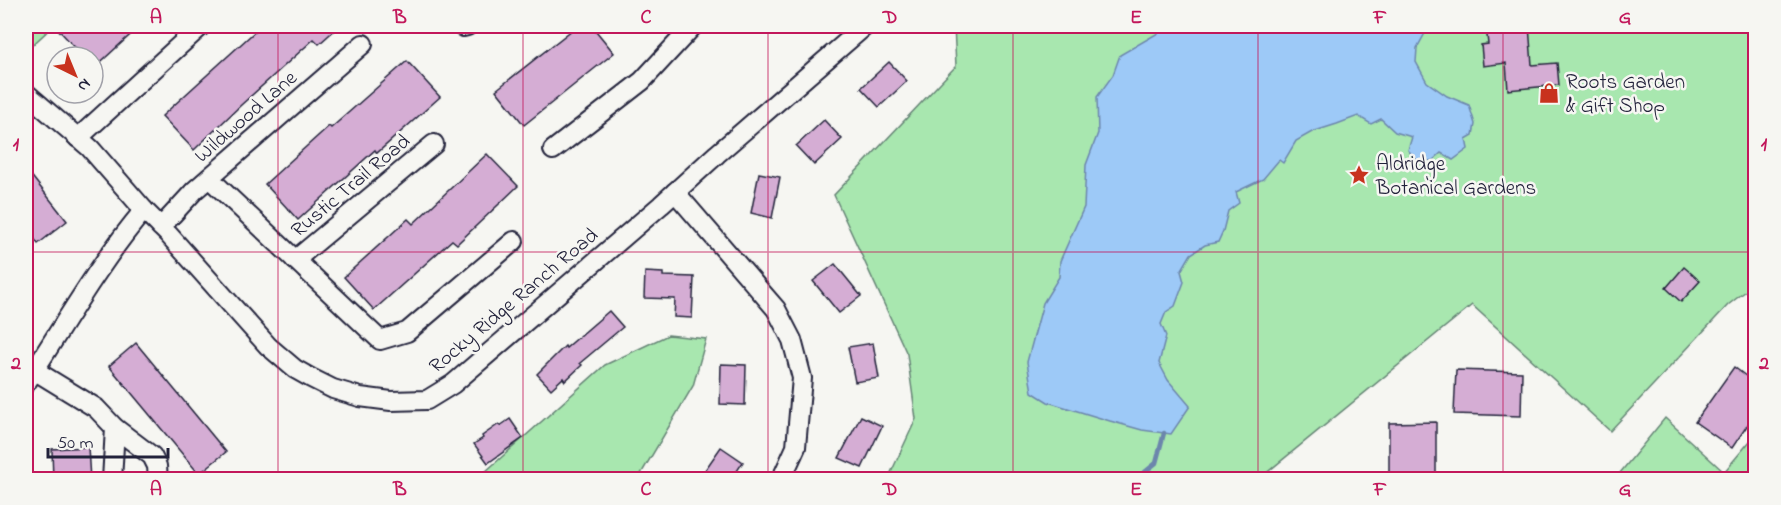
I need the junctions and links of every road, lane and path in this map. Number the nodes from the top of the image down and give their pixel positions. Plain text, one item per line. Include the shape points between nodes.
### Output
1 (201, 26) edge
2 (693, 26) edge
3 (865, 26) edge
4 (363, 44) dead end
5 (26, 93) edge
6 (78, 138) junction
7 (434, 144) dead end
8 (553, 150) dead end
9 (209, 178) junction
10 (675, 192) junction
11 (144, 210) junction
12 (161, 227) junction
13 (514, 241) dead end
14 (295, 260) junction
15 (30, 376) edge
16 (115, 428) junction
17 (112, 480) edge
18 (158, 480) edge
19 (781, 480) edge

1 - 6 street
2 - 8 street via 642,81
3 - 10 street, Rocky Ridge Ranch Road
4 - 9 street, Wildwood Lane
5 - 6 street, Rocky Ridge Ranch Road
6 - 11 street, Rocky Ridge Ranch Road
7 - 14 street, Rustic Trail Road
9 - 12 street, Wildwood Lane
9 - 14 street, Rustic Trail Road
10 - 12 street, Rocky Ridge Ranch Road via 453,384 427,400 360,397 333,389 295,369 268,346
10 - 19 street via 776,309 792,340 802,378 796,447
11 - 12 street, Rocky Ridge Ranch Road
11 - 15 street
13 - 14 street, Rustic Trail Road via 407,332 380,340
15 - 16 street via 96,408
16 - 17 street
16 - 18 street via 152,456

